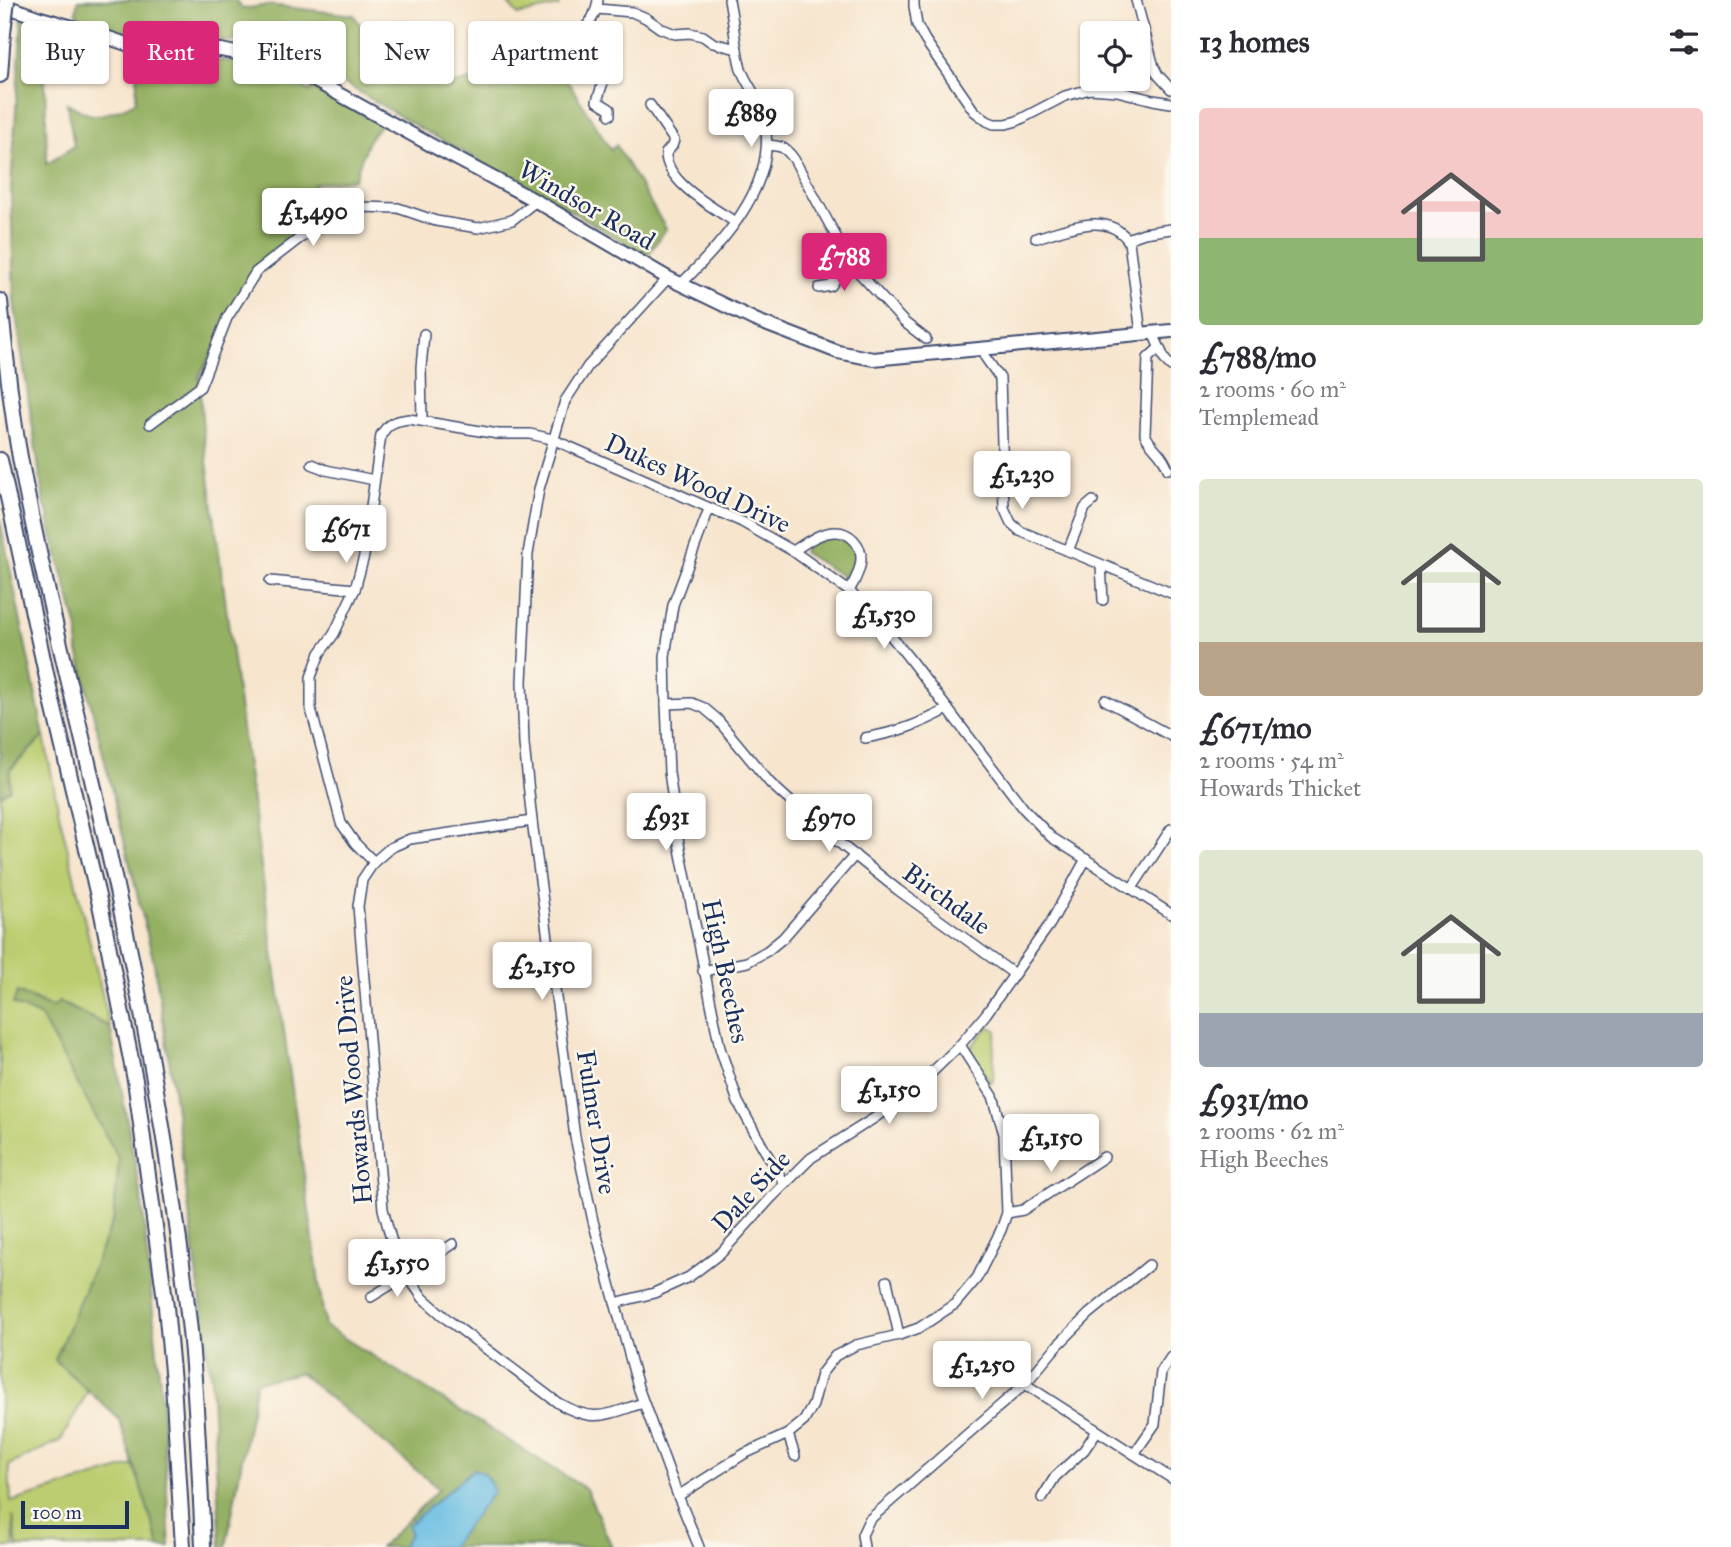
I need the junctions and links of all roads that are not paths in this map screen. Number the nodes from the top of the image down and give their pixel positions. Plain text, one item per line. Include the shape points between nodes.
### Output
1 (7, 0) edge
2 (729, 0) edge
3 (914, 0) edge
4 (1136, 0) edge
5 (0, 4) edge
6 (598, 5) edge
7 (737, 49) junction
8 (0, 75) edge
9 (1171, 89) edge
10 (1171, 103) edge
11 (650, 105) dead end
12 (610, 115) dead end
13 (767, 145) junction
14 (536, 201) junction
15 (735, 222) junction
16 (1171, 229) edge
17 (1036, 238) dead end
18 (1127, 239) junction
19 (851, 264) junction
20 (668, 278) junction
21 (681, 284) junction
22 (819, 288) dead end
23 (0, 301) edge
24 (1171, 331) edge
25 (1147, 333) junction
26 (424, 334) dead end
27 (926, 339) dead end
28 (984, 348) junction
29 (1159, 348) junction
30 (1171, 366) edge
31 (422, 420) junction
32 (150, 424) dead end
33 (552, 439) junction
34 (0, 460) edge
35 (312, 464) dead end
36 (1168, 469) dead end
37 (374, 480) junction
38 (1093, 501) dead end
39 (709, 509) junction
40 (793, 551) junction
41 (1068, 551) junction
42 (1101, 565) junction
43 (270, 581) dead end
44 (355, 589) junction
45 (849, 591) junction
46 (1171, 593) edge
47 (1103, 600) dead end
48 (1105, 700) dead end
49 (666, 704) junction
50 (948, 709) junction
51 (1171, 736) edge
52 (865, 738) dead end
53 (532, 821) junction
54 (1171, 829) edge
55 (855, 855) junction
56 (1086, 859) junction
57 (374, 862) junction
58 (1132, 888) junction
59 (1171, 914) edge
60 (703, 971) junction
61 (1014, 974) junction
62 (960, 1045) junction
63 (1104, 1157) dead end
64 (785, 1184) junction
65 (1007, 1213) junction
66 (453, 1244) dead end
67 (1149, 1265) dead end
68 (407, 1275) junction
69 (887, 1281) dead end
70 (371, 1297) dead end
71 (615, 1303) junction
72 (899, 1335) junction
73 (1171, 1357) edge
74 (1025, 1384) junction
75 (643, 1403) junction
76 (1097, 1431) junction
77 (788, 1434) junction
78 (1134, 1454) junction
79 (795, 1456) dead end
80 (1171, 1478) edge
81 (678, 1496) junction
82 (1042, 1499) dead end
83 (183, 1547) edge
84 (203, 1547) edge
85 (699, 1547) edge
86 (864, 1547) edge

1 - 8 highway, bridge
2 - 7 street
3 - 10 street via 917,25 925,40 974,111 994,124 1017,121 1065,96 1090,89
4 - 9 street via 1154,66
5 - 14 main road, Windsor Road via 147,51 220,50 281,62
6 - 7 street via 632,12 675,34 703,36
6 - 12 street via 588,24 558,36 573,71 604,79 597,101 610,109
7 - 13 street via 761,108
11 - 15 street via 674,140 666,160 675,174 685,187
13 - 15 street via 760,180
13 - 19 street via 787,150
14 - 20 main road, Windsor Road
14 - 32 street via 512,220 478,228 398,208 358,207 300,238 256,272 227,318 200,387
15 - 21 street
16 - 18 street
17 - 18 street via 1097,223 1113,227
18 - 25 street
19 - 22 street via 831,286
19 - 27 street via 904,322
20 - 21 main road, Windsor Road
20 - 33 street via 588,366 565,401
21 - 28 main road, Windsor Road via 755,320 838,352 873,359
23 - 84 highway via 18,446 144,1016 160,1108 190,1334
24 - 25 main road, Windsor Road
25 - 28 main road, Windsor Road
25 - 29 street
26 - 31 street
28 - 41 street via 1000,378 1004,508 1020,531
29 - 30 street
29 - 36 street via 1148,358 1145,434
31 - 33 street, Dukes Wood Drive
31 - 37 street via 396,421 387,427 381,435
33 - 39 street, Dukes Wood Drive
33 - 53 street, Fulmer Drive via 528,554 523,694
34 - 83 highway via 135,1080 166,1307
35 - 37 street
37 - 44 street
38 - 41 street via 1085,508
39 - 40 street, Dukes Wood Drive
39 - 49 street, High Beeches via 673,605 665,656
40 - 45 street, Dukes Wood Drive
40 - 45 street via 825,533 837,531 853,537 861,559
41 - 42 street
42 - 46 street
42 - 47 street
43 - 44 street
44 - 57 street via 311,677 311,709 341,823
45 - 50 street, Dukes Wood Drive
48 - 51 street
49 - 55 street, Birchdale via 704,708 770,783
49 - 60 street, High Beeches via 677,832
50 - 52 street via 905,729
50 - 56 street, Dukes Wood Drive via 1024,809 1051,837
53 - 57 street via 410,839
53 - 71 street, Fulmer Drive via 575,1137
54 - 58 street
55 - 60 street via 767,951 747,962
55 - 61 street, Birchdale
56 - 58 street, Dukes Wood Drive
56 - 61 street, Dale Side
57 - 68 street, Howards Wood Drive via 362,880 358,906 383,1209
58 - 59 street, Dukes Wood Drive
60 - 64 street, High Beeches via 738,1102
61 - 62 street, Dale Side
62 - 64 street, Dale Side via 920,1084 811,1158
62 - 65 street via 993,1096 1004,1134
63 - 65 street via 1023,1210
64 - 71 street, Dale Side via 722,1252 689,1277
65 - 72 street via 977,1278 955,1304 919,1328
66 - 68 street
67 - 74 street via 1089,1314
68 - 70 street
68 - 75 street, Howards Wood Drive via 423,1298 448,1320 576,1413 597,1417
69 - 72 street
71 - 75 street, Fulmer Drive
72 - 77 street via 856,1345 835,1356 821,1374 804,1421
73 - 78 street via 1161,1372 1155,1424
74 - 76 street
74 - 86 street via 869,1520 862,1535
75 - 81 street, Fulmer Drive
76 - 78 street
76 - 82 street via 1055,1477
77 - 79 street
77 - 81 street via 744,1454
78 - 80 street
81 - 85 street, Fulmer Drive

